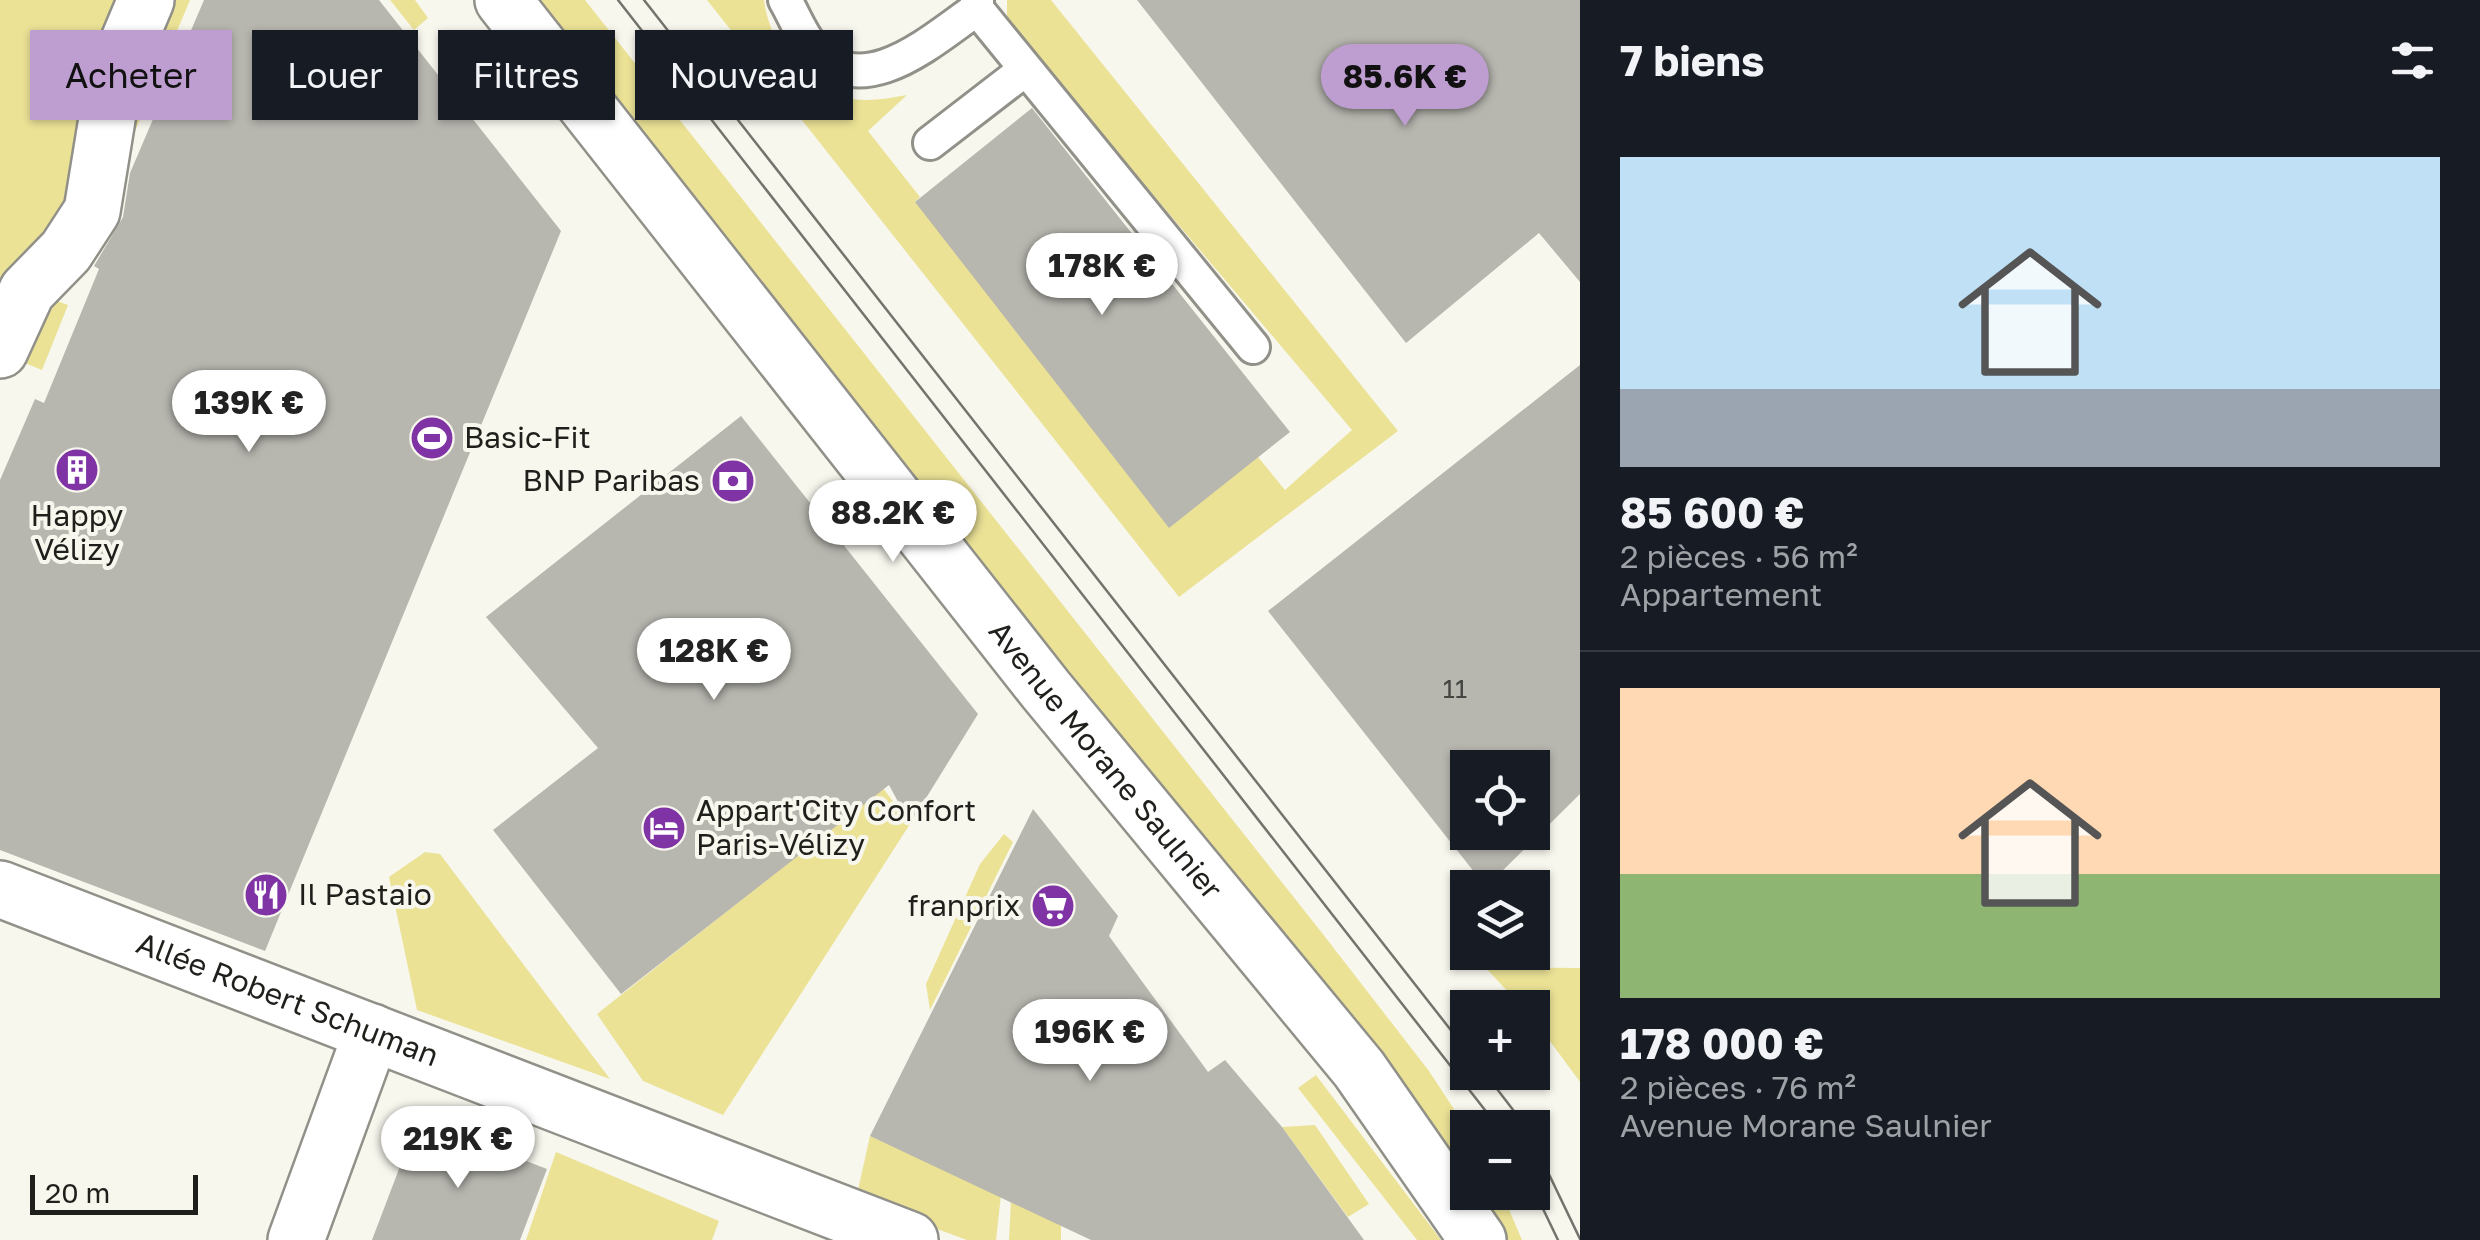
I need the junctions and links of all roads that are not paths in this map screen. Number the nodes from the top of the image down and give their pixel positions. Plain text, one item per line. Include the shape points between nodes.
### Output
1 (146, 0) edge
2 (502, 0) edge
3 (785, 0) edge
4 (977, 4) edge
5 (1026, 69) junction
6 (930, 143) dead end
7 (1253, 347) dead end
8 (0, 350) edge
9 (0, 889) edge
10 (372, 1032) junction
11 (905, 1239) edge
12 (296, 1240) edge
13 (1478, 1240) edge

1 - 8 street via 114,76 92,211 66,251 27,290
2 - 13 street, Avenue Morane Saulnier via 1046,690 1359,1068
3 - 4 lane via 812,48 840,65 870,70 904,59
4 - 5 lane
5 - 6 lane
5 - 7 lane
9 - 10 street, Allée Robert Schuman
10 - 11 street, Allée Robert Schuman
10 - 12 street

